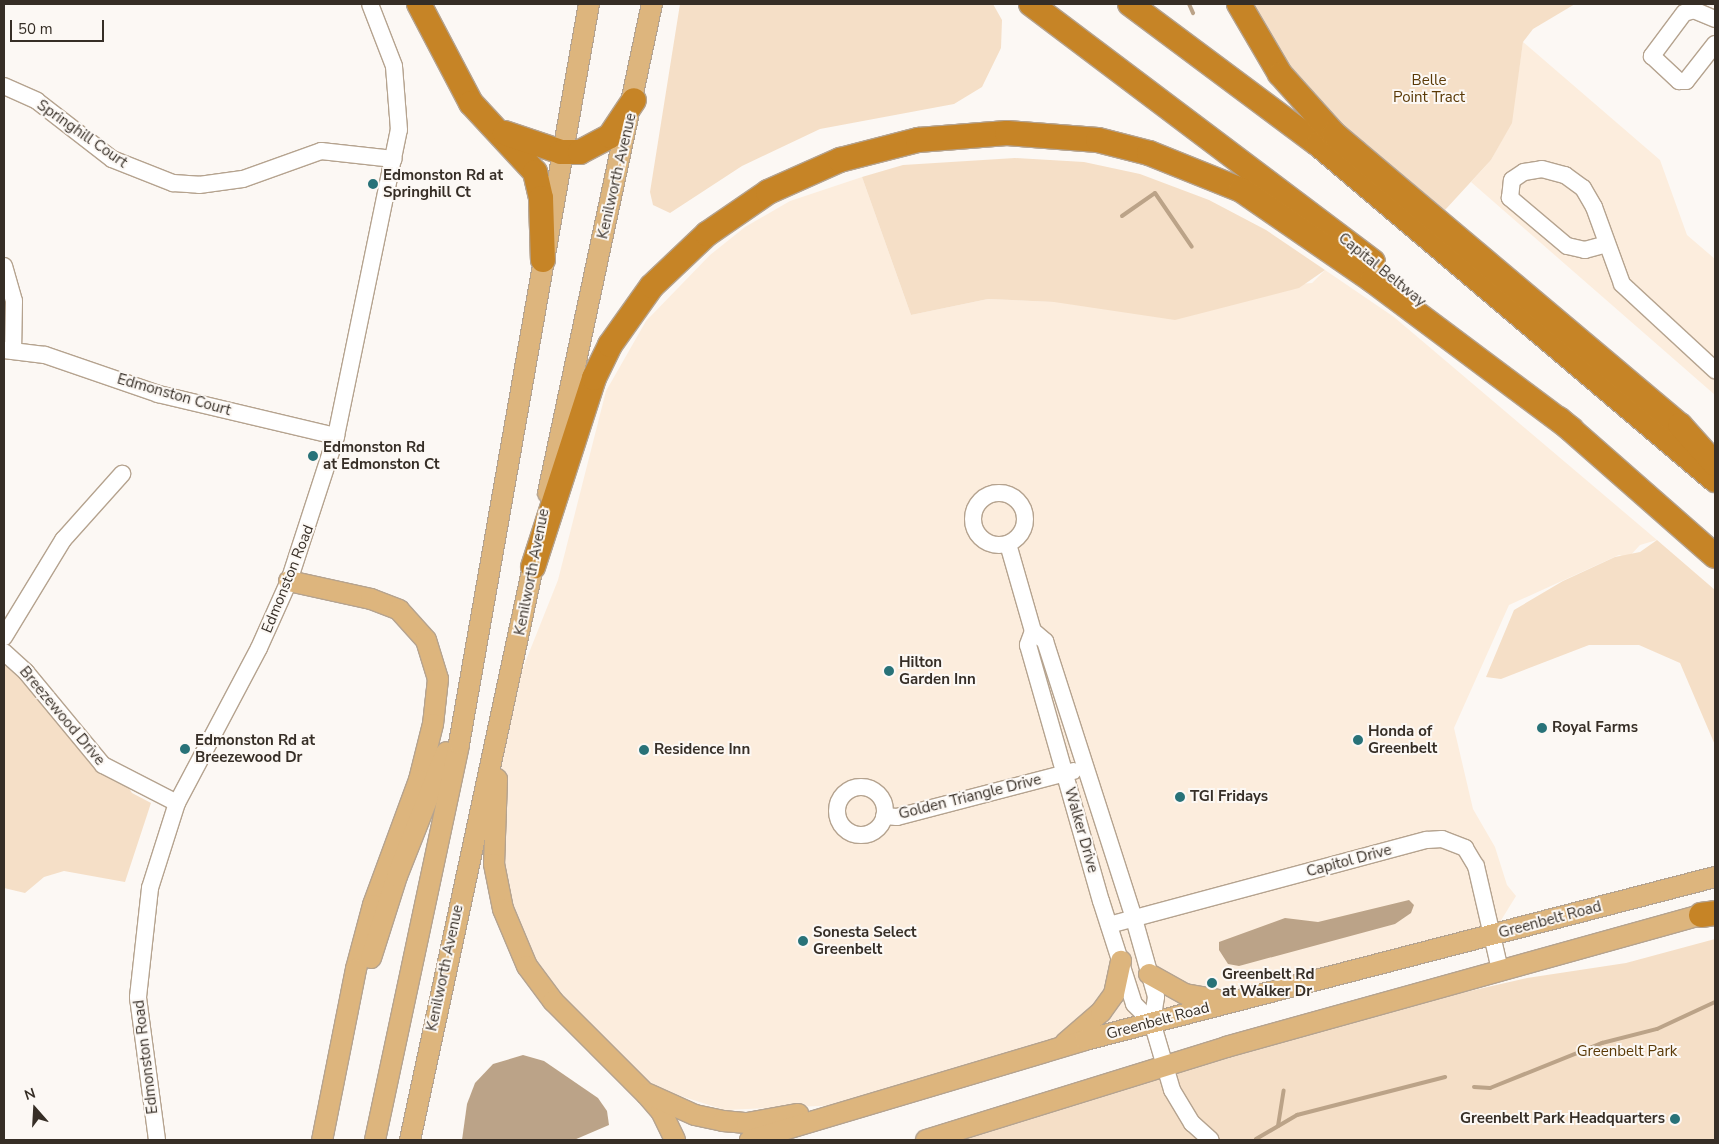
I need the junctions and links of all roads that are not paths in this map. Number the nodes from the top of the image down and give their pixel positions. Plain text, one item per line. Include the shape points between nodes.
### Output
1 (370, 4) edge
2 (419, 4) edge
3 (589, 4) edge
4 (652, 4) edge
5 (1031, 4) edge
6 (1130, 4) edge
7 (1239, 4) edge
8 (1715, 19) edge
9 (1715, 44) edge
10 (4, 86) edge
11 (634, 100) junction
12 (494, 129) junction
13 (561, 152) junction
14 (394, 159) junction
15 (1606, 244) junction
16 (543, 260) junction
17 (4, 266) edge
18 (8, 351) edge
19 (1715, 370) edge
20 (1571, 429) junction
21 (336, 436) junction
22 (1715, 464) edge
23 (122, 474) dead end
24 (1715, 480) edge
25 (1008, 544) dead end
26 (1715, 556) edge
27 (533, 567) junction
28 (289, 581) junction
29 (1033, 631) junction
30 (4, 637) edge
31 (4, 652) edge
32 (472, 672) junction
33 (499, 728) junction
34 (1085, 768) junction
35 (1064, 774) junction
36 (177, 803) junction
37 (884, 816) dead end
38 (1715, 877) edge
39 (1710, 913) edge
40 (1134, 919) junction
41 (1109, 925) junction
42 (1492, 935) junction
43 (1120, 961) junction
44 (1500, 970) junction
45 (1150, 974) junction
46 (1230, 1002) junction
47 (349, 1018) junction
48 (1152, 1022) junction
49 (1060, 1047) junction
50 (1165, 1066) junction
51 (646, 1094) junction
52 (864, 1104) junction
53 (157, 1140) edge
54 (322, 1140) edge
55 (375, 1140) edge
56 (410, 1140) edge
57 (675, 1140) edge
58 (750, 1140) edge
59 (926, 1140) edge
60 (1211, 1140) edge

1 - 14 street, Edmonston Road via 398,86 399,123
2 - 12 highway via 459,86
3 - 13 main road
4 - 11 main road, Kenilworth Avenue
5 - 20 highway, Capital Beltway via 1303,206
6 - 24 highway via 1318,144
7 - 22 highway via 1280,74 1334,134 1680,425
8 - 9 street via 1694,10 1684,13 1652,56 1679,81 1686,81
10 - 14 street, Springhill Court via 44,106 112,159 173,183 243,180 321,151
11 - 13 highway via 610,136 588,149
11 - 27 main road, Kenilworth Avenue
12 - 13 highway
12 - 16 highway via 535,172 541,198
13 - 16 main road
14 - 21 street, Edmonston Road
15 - 15 street via 1590,197 1575,181 1542,169 1524,172 1512,180 1510,198 1567,246 1585,250
15 - 19 street via 1615,270 1630,296
16 - 32 main road
17 - 18 street, Edmonston Court via 14,302
18 - 21 street, Edmonston Court via 45,355 158,394
20 - 26 highway, Capital Beltway
20 - 27 highway via 1372,280 1241,190 1158,156 1098,140 1007,133 918,140 840,160 768,192 707,234 652,286 610,345 594,378
21 - 28 street, Edmonston Road
23 - 30 street via 63,540
25 - 29 street, Walker Drive
27 - 33 main road, Kenilworth Avenue
28 - 36 street, Edmonston Road via 259,648
28 - 47 main road via 371,599 399,610 423,633 437,673 434,717 419,780 373,905 356,969
29 - 34 street, Walker Drive via 1045,641
29 - 35 street, Walker Drive via 1028,645
31 - 36 street, Breezewood Drive via 26,672 103,765
32 - 47 main road
32 - 55 main road
33 - 51 main road via 492,846 503,909 516,943 553,1001
33 - 56 main road, Kenilworth Avenue
34 - 35 street, Golden Triangle Drive
34 - 40 street, Walker Drive
35 - 37 street, Golden Triangle Drive via 897,817
35 - 41 street, Walker Drive
36 - 53 street, Edmonston Road via 150,888 139,967 139,1023
38 - 42 main road, Greenbelt Road
39 - 44 main road
40 - 41 street, Capitol Drive
40 - 42 street, Capitol Drive via 1442,839 1465,848 1470,854
40 - 45 street, Walker Drive
41 - 43 street, Walker Drive
42 - 44 street, Capitol Drive
42 - 46 main road, Greenbelt Road
43 - 48 street, Walker Drive via 1134,1004
43 - 49 main road via 1114,994 1100,1012
44 - 50 main road
45 - 46 main road via 1185,994
45 - 48 street, Walker Drive via 1156,997
46 - 48 main road, Greenbelt Road
47 - 54 main road
48 - 49 main road, Greenbelt Road
48 - 50 street, Walker Drive
49 - 52 main road, Greenbelt Road
50 - 59 main road
50 - 60 street, Walker Drive via 1180,1108
51 - 52 main road via 695,1115 747,1122
51 - 57 main road
52 - 58 main road, Greenbelt Road

